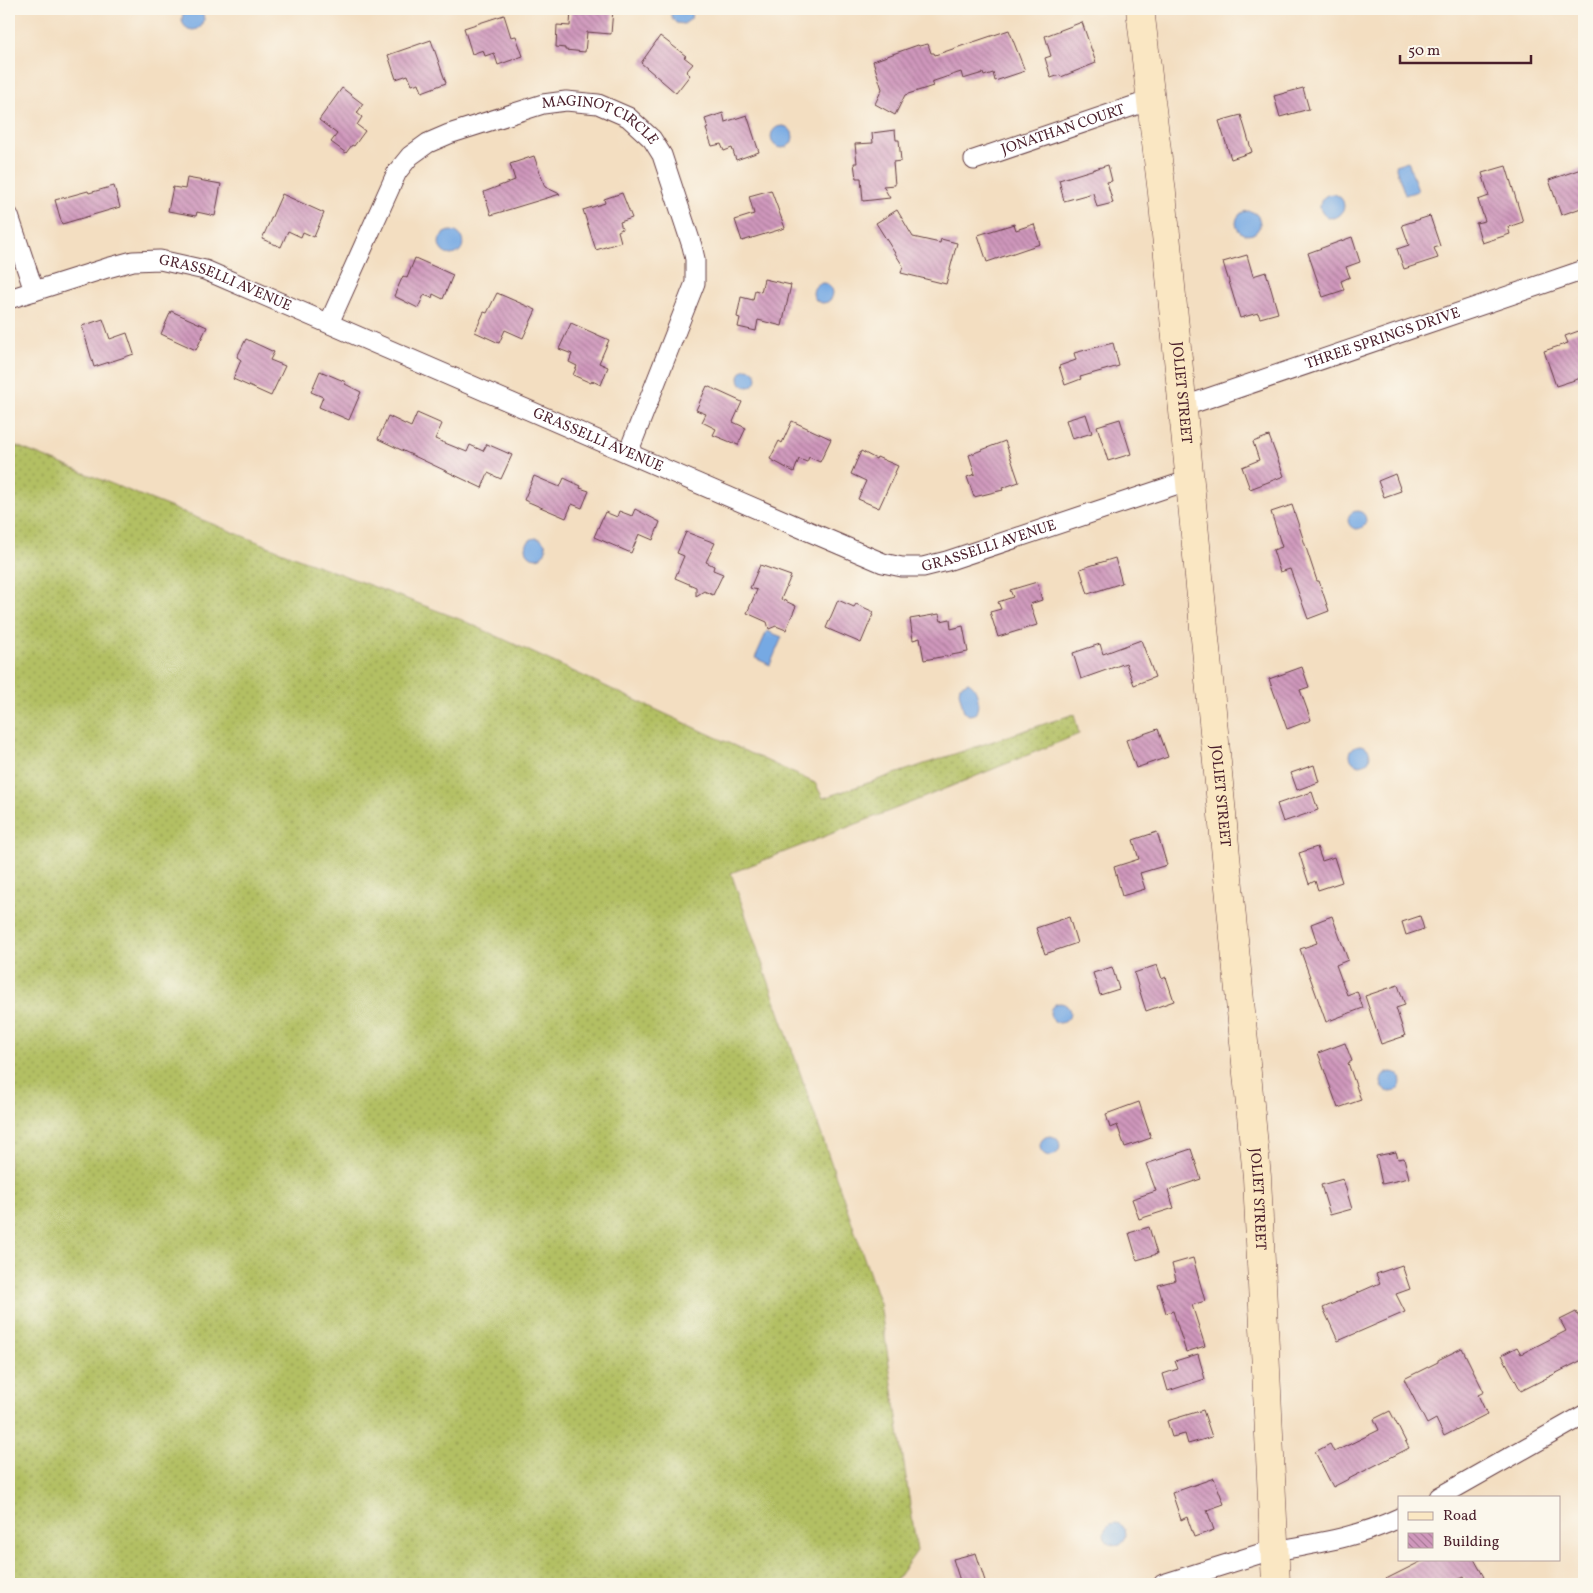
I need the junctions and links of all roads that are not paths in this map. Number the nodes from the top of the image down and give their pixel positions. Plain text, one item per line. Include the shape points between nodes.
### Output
1 (1140, 9) edge
2 (1151, 100) junction
3 (974, 160) dead end
4 (9, 216) edge
5 (1584, 270) edge
6 (34, 291) junction
7 (9, 299) edge
8 (329, 323) junction
9 (1182, 406) junction
10 (628, 453) junction
11 (1190, 480) junction
12 (1584, 1415) edge
13 (1441, 1496) edge
14 (1398, 1518) edge
15 (1275, 1550) junction
16 (1163, 1584) edge
17 (1276, 1584) edge

1 - 2 street, JOLIET STREET
2 - 3 street, JONATHAN COURT
2 - 9 street, JOLIET STREET
4 - 6 street
5 - 9 street, THREE SPRINGS DRIVE
6 - 7 street, GRASSELLI AVENUE
6 - 8 street, GRASSELLI AVENUE via 133,261 160,260 204,270
8 - 10 street, GRASSELLI AVENUE
8 - 10 street, MAGINOT CIRCLE via 397,172 410,156 428,143 543,104 566,101 598,104 628,117 652,138 662,155 695,259 695,283
9 - 11 street, JOLIET STREET
10 - 11 street, GRASSELLI AVENUE via 883,563 902,568 948,561
11 - 15 street, JOLIET STREET via 1257,1177
12 - 13 street
14 - 15 street via 1355,1536
15 - 16 street
15 - 17 street, JOLIET STREET

